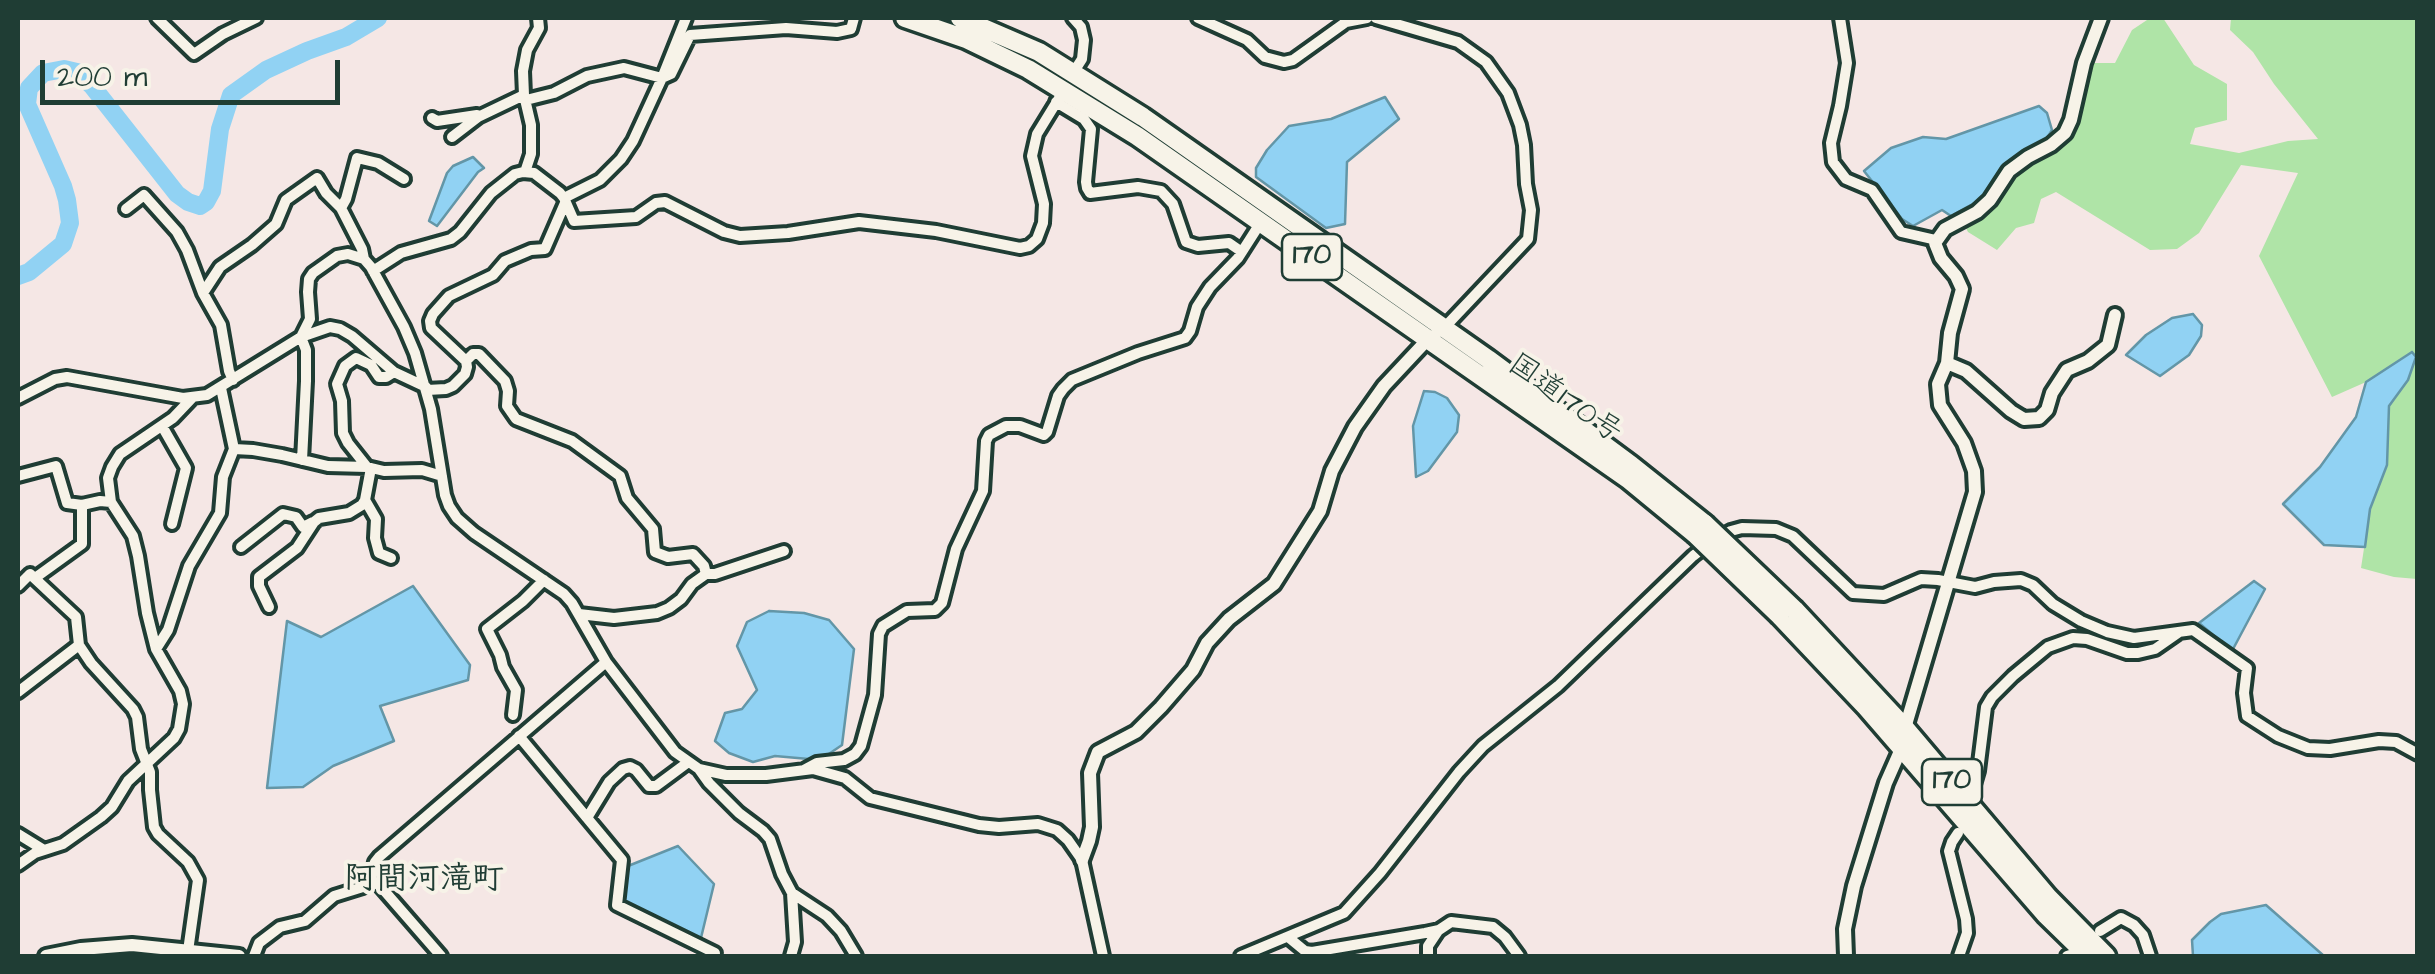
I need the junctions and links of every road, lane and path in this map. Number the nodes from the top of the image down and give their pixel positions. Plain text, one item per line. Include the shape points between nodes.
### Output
1 (158, 18) edge
2 (256, 18) edge
3 (538, 18) edge
4 (686, 18) edge
5 (905, 18) edge
6 (960, 18) edge
7 (1074, 18) edge
8 (1198, 18) edge
9 (1367, 18) edge
10 (1376, 18) edge
11 (1840, 18) edge
12 (2101, 18) edge
13 (853, 23) edge
14 (662, 78) junction
15 (1064, 88) junction
16 (525, 97) junction
17 (483, 114) junction
18 (432, 118) dead end
19 (452, 137) dead end
20 (525, 172) junction
21 (404, 179) dead end
22 (565, 200) junction
23 (341, 208) junction
24 (126, 209) dead end
25 (1261, 222) junction
26 (1935, 243) junction
27 (1242, 252) junction
28 (364, 260) junction
29 (373, 271) junction
30 (203, 292) junction
31 (2114, 315) dead end
32 (1436, 334) junction
33 (301, 337) junction
34 (466, 361) junction
35 (1947, 362) junction
36 (394, 372) junction
37 (233, 380) junction
38 (221, 388) junction
39 (426, 389) junction
40 (193, 397) junction
41 (18, 398) edge
42 (162, 426) junction
43 (234, 449) junction
44 (302, 460) junction
45 (369, 467) junction
46 (18, 476) edge
47 (442, 476) junction
48 (365, 500) junction
49 (111, 502) junction
50 (82, 505) junction
51 (314, 522) junction
52 (172, 524) dead end
53 (241, 548) dead end
54 (784, 551) dead end
55 (391, 558) dead end
56 (706, 574) junction
57 (35, 578) junction
58 (544, 580) junction
59 (1948, 582) junction
60 (18, 586) edge
61 (270, 607) dead end
62 (1787, 613) junction
63 (579, 614) junction
64 (2180, 632) junction
65 (80, 645) junction
66 (156, 649) junction
67 (606, 662) junction
68 (18, 692) edge
69 (513, 715) dead end
70 (1905, 728) junction
71 (519, 736) junction
72 (1901, 749) junction
73 (2418, 754) edge
74 (147, 762) junction
75 (687, 762) junction
76 (699, 769) junction
77 (804, 770) junction
78 (1973, 788) dead end
79 (587, 818) junction
80 (18, 834) edge
81 (1958, 834) dead end
82 (44, 850) junction
83 (1082, 860) junction
84 (18, 865) edge
85 (370, 880) junction
86 (792, 893) junction
87 (1439, 930) junction
88 (2100, 931) dead end
89 (1288, 938) junction
90 (188, 952) junction
91 (46, 956) edge
92 (239, 956) edge
93 (254, 956) edge
94 (441, 956) edge
95 (711, 956) edge
96 (791, 956) edge
97 (856, 956) edge
98 (1103, 956) edge
99 (1241, 956) edge
100 (1428, 956) edge
101 (1519, 956) edge
102 (1846, 956) edge
103 (1959, 956) edge
104 (2075, 956) edge
105 (2106, 956) edge
106 (2150, 956) edge

1 - 2 street via 194,54
3 - 16 street via 525,60
4 - 14 street
5 - 15 highway, 国道170号 / 170 via 966,39
6 - 15 highway, 国道170号 / 170 via 1039,52
7 - 15 street via 1084,40 1082,60
8 - 9 street via 1284,62 1346,22
10 - 32 street via 1471,50 1508,93 1520,125 1528,239
11 - 26 street via 1847,63 1832,162 1846,179 1872,190 1901,232
12 - 26 street via 2065,133 2009,172 1990,200
13 - 14 street via 837,32 786,28 690,36 671,74
14 - 16 street via 624,68
14 - 22 street via 621,159
15 - 22 street via 1032,156 1044,204 1037,239 1029,246 860,222 740,236 666,202 636,218 574,221
15 - 25 highway, 国道170号 / 170
15 - 27 street via 1091,130 1090,193 1161,191 1173,204 1186,242 1229,243
15 - 32 highway, 国道170号 / 170 via 1158,128
16 - 17 street
16 - 20 street via 531,154
17 - 18 street
17 - 19 street
20 - 22 street via 534,172
20 - 29 street via 491,193 451,238 401,253
21 - 23 street via 357,158
22 - 34 street via 546,250 505,262 449,296 434,314 432,328
23 - 28 street
23 - 30 street via 317,178 286,200 276,224 220,268
24 - 30 street via 144,196 169,221
25 - 27 street
25 - 32 highway, 国道170号 / 170
26 - 35 street via 1962,289
27 - 77 street via 1210,287 1184,338 1072,380 1058,396 1044,435 1020,426 989,435 982,490 942,603 935,610 907,611 883,626 876,695 861,746 844,760
28 - 29 street
28 - 33 street via 337,256 313,272 310,319
29 - 39 street via 404,327
30 - 37 street via 220,325
31 - 35 street via 2108,345 2066,370 2039,418 2024,419
32 - 62 highway, 国道170号 / 170, bridge via 1488,359 1631,465
32 - 83 street via 1384,386 1355,427 1320,511 1274,584 1228,618 1193,670 1136,732 1098,752 1090,772 1092,827
33 - 36 street via 330,326
33 - 37 street
33 - 44 street
34 - 39 street via 465,374 453,386
34 - 56 street via 479,354 505,381 507,406 516,418 572,441 620,476 627,498 653,529 655,552 693,554
35 - 59 street via 1938,384 1940,405 1964,443 1975,492
36 - 39 street
36 - 45 street via 379,377 356,358 336,384 343,433
37 - 38 street
38 - 40 street
38 - 43 street
39 - 47 street
40 - 41 street via 67,376
40 - 42 street
42 - 49 street via 112,466
42 - 52 street via 186,468
43 - 44 street
43 - 66 street via 220,513 189,566
44 - 45 street
45 - 47 street
45 - 48 street
46 - 50 street via 56,466 67,503
47 - 58 street via 456,518
48 - 51 street via 349,513
48 - 55 street via 376,519 379,553
49 - 50 street
49 - 66 street via 133,536
50 - 57 street via 82,544
51 - 53 street via 303,527 283,514
51 - 61 street via 297,548 260,578
54 - 56 street
56 - 63 street via 656,613
57 - 60 street via 30,574
57 - 65 street via 76,617
58 - 63 street
58 - 69 street via 487,629 516,690
59 - 64 street via 1975,588 2022,580 2107,632 2134,638
59 - 70 street
59 - 89 street via 1922,579 1884,595 1853,593 1792,536 1762,527 1731,531 1692,556 1558,686 1483,746 1344,913
62 - 70 highway, 国道170号 / 170
62 - 72 highway, 国道170号 / 170
63 - 67 street
64 - 73 street via 2193,630 2247,668 2247,716 2278,736 2308,748 2396,742
64 - 78 street via 2138,652 2072,638 2048,647 1986,707
65 - 68 street
65 - 74 street via 133,709
66 - 74 street via 180,692 182,717 174,738
67 - 71 street
67 - 75 street
70 - 72 street
70 - 105 highway, 国道170号 / 170
71 - 79 street
71 - 85 street via 379,857
72 - 102 street via 1854,886
72 - 104 highway, 国道170号 / 170
74 - 82 street via 101,817
74 - 90 street via 154,827 198,880
75 - 76 street
75 - 79 street via 656,786 636,770 623,769
76 - 77 street via 726,775
76 - 86 street via 770,839
77 - 83 street via 845,778 870,798 980,825 1046,825
79 - 95 street via 622,860 617,906
80 - 82 street
81 - 103 street via 1949,850 1966,919
82 - 84 street
83 - 98 street
85 - 93 street via 334,896 306,921 280,927
85 - 94 street
86 - 96 street
86 - 97 street via 828,916
87 - 89 street via 1312,952
87 - 100 street
87 - 101 street via 1451,922 1493,927
88 - 106 street via 2121,918 2143,935
89 - 99 street
90 - 91 street via 132,945
90 - 92 street

